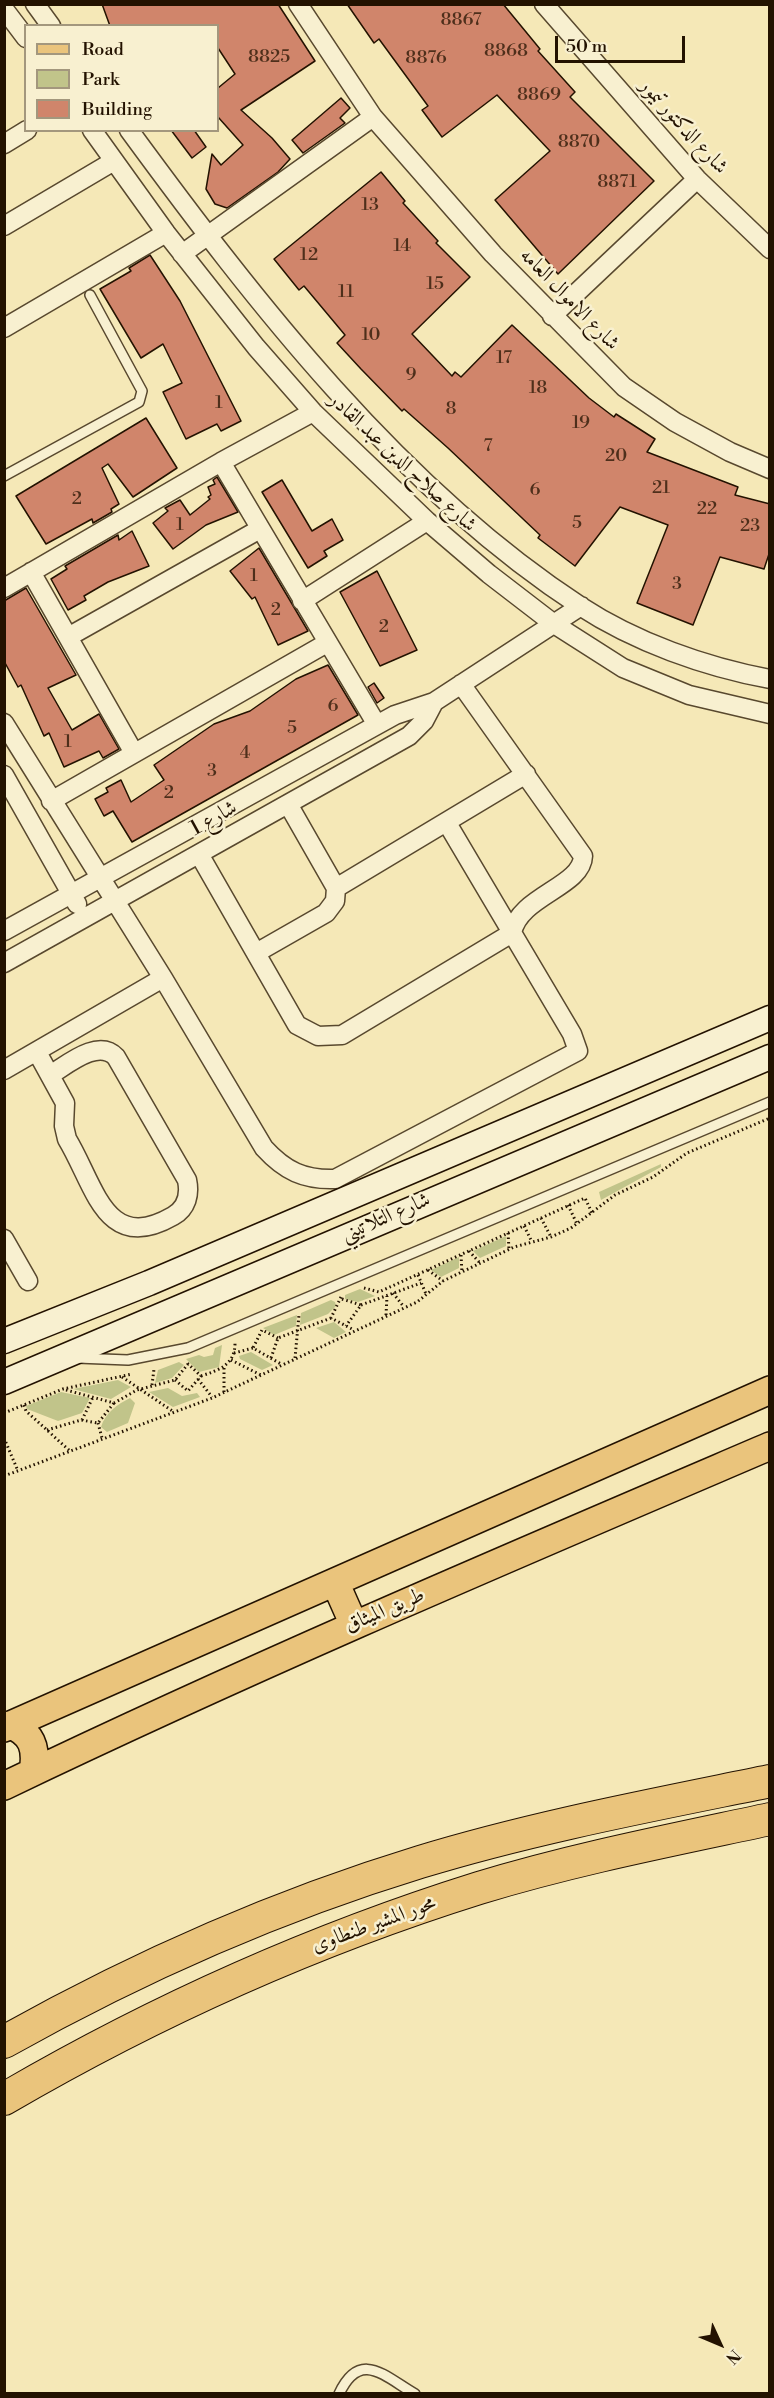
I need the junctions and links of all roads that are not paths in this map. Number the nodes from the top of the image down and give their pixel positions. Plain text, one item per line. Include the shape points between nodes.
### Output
1 (35, 4) edge
2 (298, 4) edge
3 (544, 4) edge
4 (4, 9) edge
5 (50, 24) edge
6 (24, 35) edge
7 (374, 117) junction
8 (24, 132) edge
9 (93, 132) edge
10 (130, 132) edge
11 (4, 144) edge
12 (114, 161) junction
13 (697, 178) junction
14 (4, 226) edge
15 (166, 233) junction
16 (207, 236) junction
17 (770, 249) edge
18 (182, 254) junction
19 (90, 295) dead end
20 (552, 316) junction
21 (4, 328) edge
22 (313, 412) junction
23 (221, 462) junction
24 (770, 469) edge
25 (4, 476) edge
26 (427, 521) junction
27 (260, 529) junction
28 (31, 572) junction
29 (7, 581) edge
30 (302, 601) junction
31 (580, 606) junction
32 (554, 624) junction
33 (68, 637) junction
34 (327, 643) junction
35 (770, 679) edge
36 (461, 684) junction
37 (434, 702) junction
38 (770, 714) edge
39 (4, 723) edge
40 (377, 725) junction
41 (134, 753) junction
42 (526, 774) junction
43 (4, 775) edge
44 (51, 801) junction
45 (288, 804) junction
46 (447, 823) junction
47 (199, 854) junction
48 (101, 879) junction
49 (336, 888) junction
50 (72, 895) junction
51 (115, 901) junction
52 (86, 917) junction
53 (4, 931) edge
54 (513, 933) junction
55 (256, 953) junction
56 (4, 963) edge
57 (163, 978) junction
58 (770, 1018) edge
59 (4, 1049) edge
60 (37, 1052) junction
61 (770, 1057) edge
62 (9, 1068) edge
63 (50, 1075) junction
64 (770, 1102) edge
65 (4, 1239) edge
66 (28, 1281) dead end
67 (4, 1341) edge
68 (66, 1356) junction
69 (4, 1382) edge
70 (770, 1390) edge
71 (770, 1446) edge
72 (335, 1582) junction
73 (354, 1624) junction
74 (7, 1727) edge
75 (33, 1772) junction
76 (770, 1781) edge
77 (4, 1786) edge
78 (770, 1819) edge
79 (4, 2042) edge
80 (4, 2099) edge
81 (339, 2394) edge
82 (415, 2394) edge

1 - 5 street
2 - 7 street, شارع الاموال العامه
3 - 13 street, شارع الدكتور تيمور
4 - 6 street
7 - 16 street
7 - 20 street, شارع الاموال العامه
8 - 11 street
9 - 12 street, شارع صلاح الدين عبد القادر
10 - 16 street, شارع صلاح الدين عبد القادر
12 - 14 street
12 - 15 street, شارع صلاح الدين عبد القادر
13 - 17 street, شارع الدكتور تيمور
13 - 20 street
15 - 18 street, شارع صلاح الدين عبد القادر
15 - 21 street
16 - 18 street
16 - 31 street, شارع صلاح الدين عبد القادر via 278,324 395,450 505,552
18 - 22 street, شارع صلاح الدين عبد القادر
19 - 25 lane via 142,391 142,398
20 - 24 street, شارع الاموال العامه via 624,387 675,422
22 - 23 street
22 - 26 street, شارع صلاح الدين عبد القادر
23 - 27 street
23 - 28 street
26 - 30 street
26 - 32 street, شارع صلاح الدين عبد القادر
27 - 30 street
27 - 33 street
28 - 29 street
28 - 33 street
30 - 34 street
31 - 32 street, شارع 1
31 - 35 street, شارع صلاح الدين عبد القادر via 631,634 689,656
32 - 36 street, شارع 1
32 - 38 street, شارع صلاح الدين عبد القادر via 623,668 689,695
33 - 41 street
34 - 40 street
34 - 41 street
36 - 37 street, شارع 1
36 - 42 street
37 - 40 street, شارع 1
37 - 45 street, شارع 1 via 424,721 409,736
39 - 44 street
40 - 48 street, شارع 1
41 - 44 street
42 - 46 street
42 - 54 street via 581,851 583,861 578,871 530,905 514,923
43 - 50 street
44 - 48 street
45 - 47 street, شارع 1
45 - 49 street
46 - 49 street
46 - 54 street
47 - 51 street, شارع 1
47 - 55 street
48 - 50 street, شارع 1
48 - 51 street
49 - 55 street via 326,914
50 - 52 street
50 - 53 street, شارع 1
51 - 52 street, شارع 1
51 - 57 street
52 - 56 street, شارع 1
54 - 55 street via 342,1035 330,1037 318,1036 297,1025
54 - 57 street via 578,1051 335,1179 315,1180 286,1169 264,1148
57 - 60 street
58 - 67 main road, شارع التلاتيني
59 - 62 street
60 - 62 street
60 - 63 street
61 - 68 main road, شارع التلاتيني
63 - 63 street via 65,1103 67,1139 109,1217 124,1227 142,1229 177,1214 186,1202 187,1180 116,1057 97,1050
64 - 68 lane via 188,1348 148,1358 107,1361
65 - 66 street
68 - 69 main road, شارع التلاتيني
70 - 72 main road
71 - 73 main road, طريق الميثاق
72 - 73 main road
72 - 74 main road
73 - 75 main road, طريق الميثاق
74 - 75 main road via 27,1734 32,1742
75 - 77 main road, طريق الميثاق
76 - 79 highway, محور المشير طنطاوى via 541,1829 352,1885 153,1966
78 - 80 highway, محور المشير طنطاوى via 545,1869 352,1932 165,2012
81 - 82 lane via 352,2373 370,2368

